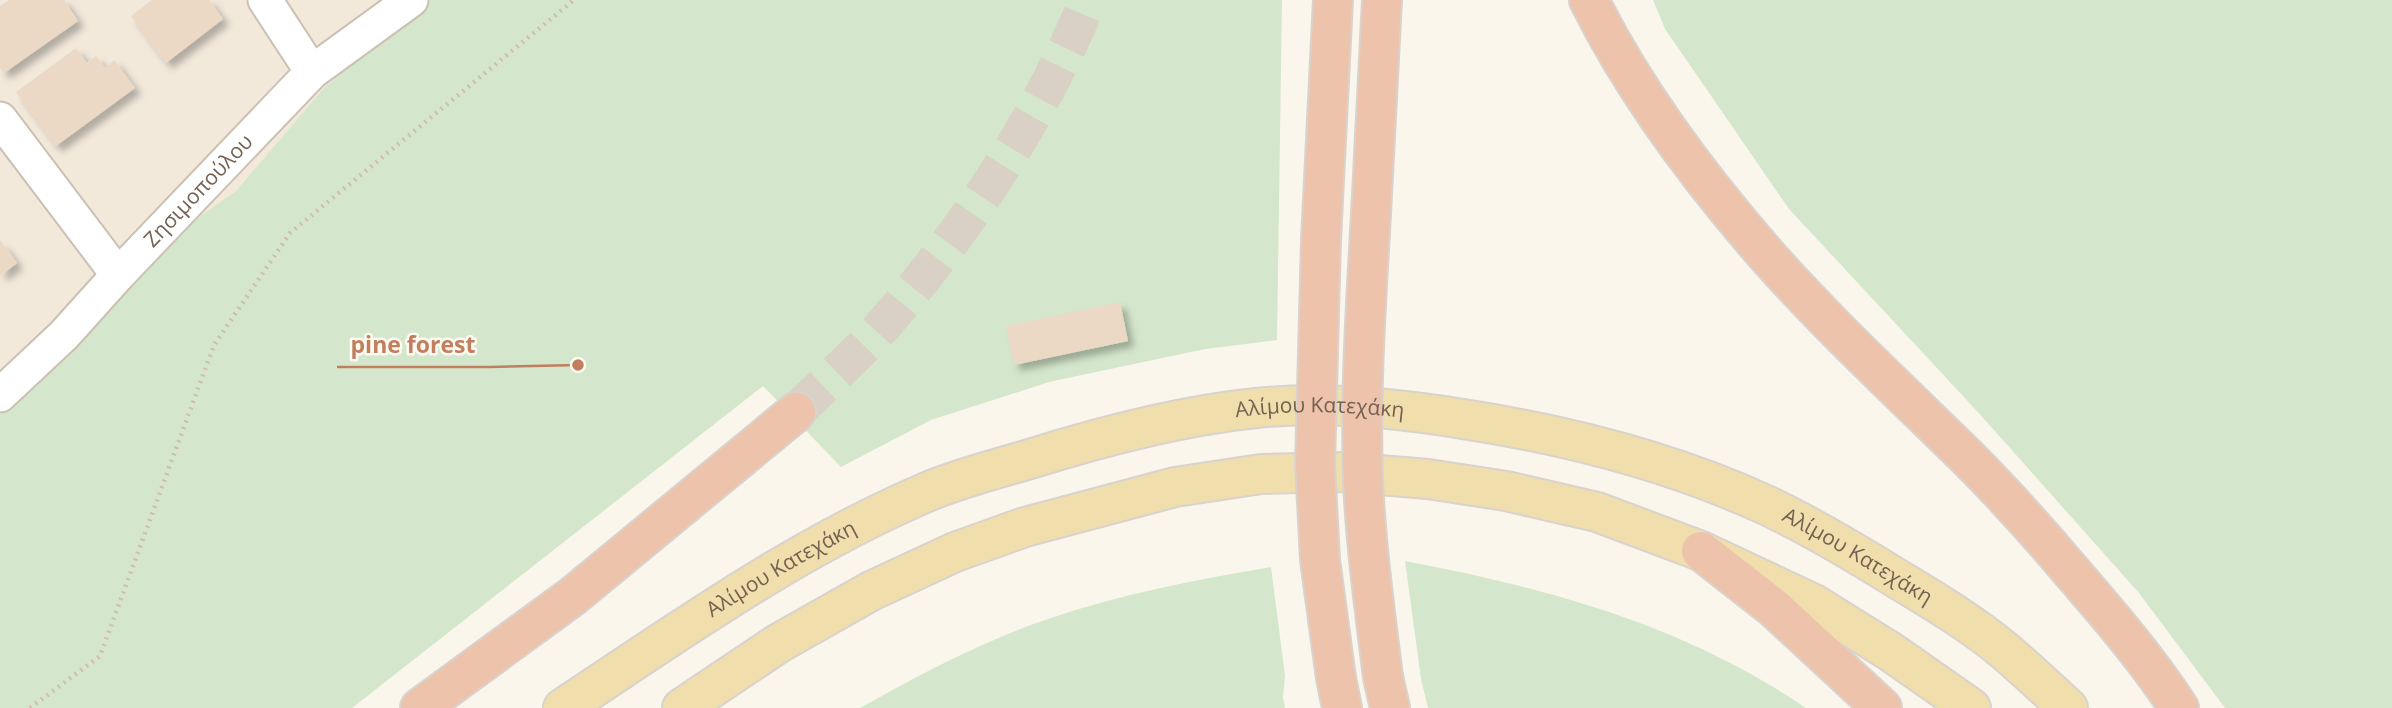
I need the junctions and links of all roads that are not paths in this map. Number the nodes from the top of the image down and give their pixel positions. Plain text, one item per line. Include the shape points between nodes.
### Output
1 (265, 0) edge
2 (411, 0) edge
3 (1333, 0) edge
4 (1382, 0) edge
5 (1589, 0) edge
6 (313, 72) junction
7 (0, 119) edge
8 (118, 275) junction
9 (0, 395) edge
10 (796, 412) tunnel mouth
11 (1701, 551) junction
12 (1387, 692) edge
13 (1339, 693) edge
14 (420, 708) edge
15 (564, 708) edge
16 (682, 708) edge
17 (1882, 708) edge
18 (1971, 708) edge
19 (2068, 708) edge
20 (2179, 708) edge

1 - 6 street
2 - 6 street, Ζησιμοπούλου
3 - 13 highway, bridge via 1315,464 1320,560
4 - 12 highway, bridge via 1363,363 1363,481 1370,580
5 - 20 highway via 1645,97 1702,177 1764,252 2035,530
6 - 8 street, Ζησιμοπούλου
7 - 8 street
8 - 9 street, Ζησιμοπούλου via 64,335
10 - 14 highway via 573,596
11 - 16 main road via 1597,512 1428,479 1343,472 1261,474 1175,487 1025,527 955,552 871,591 779,643
11 - 17 highway via 1791,623
11 - 18 main road via 1814,604
15 - 19 main road, Αλίμου Κατεχάκη via 744,587 930,490 1083,442 1167,422 1257,408 1340,406 1522,428 1615,450 1765,505 1842,544 1929,598 2004,650

